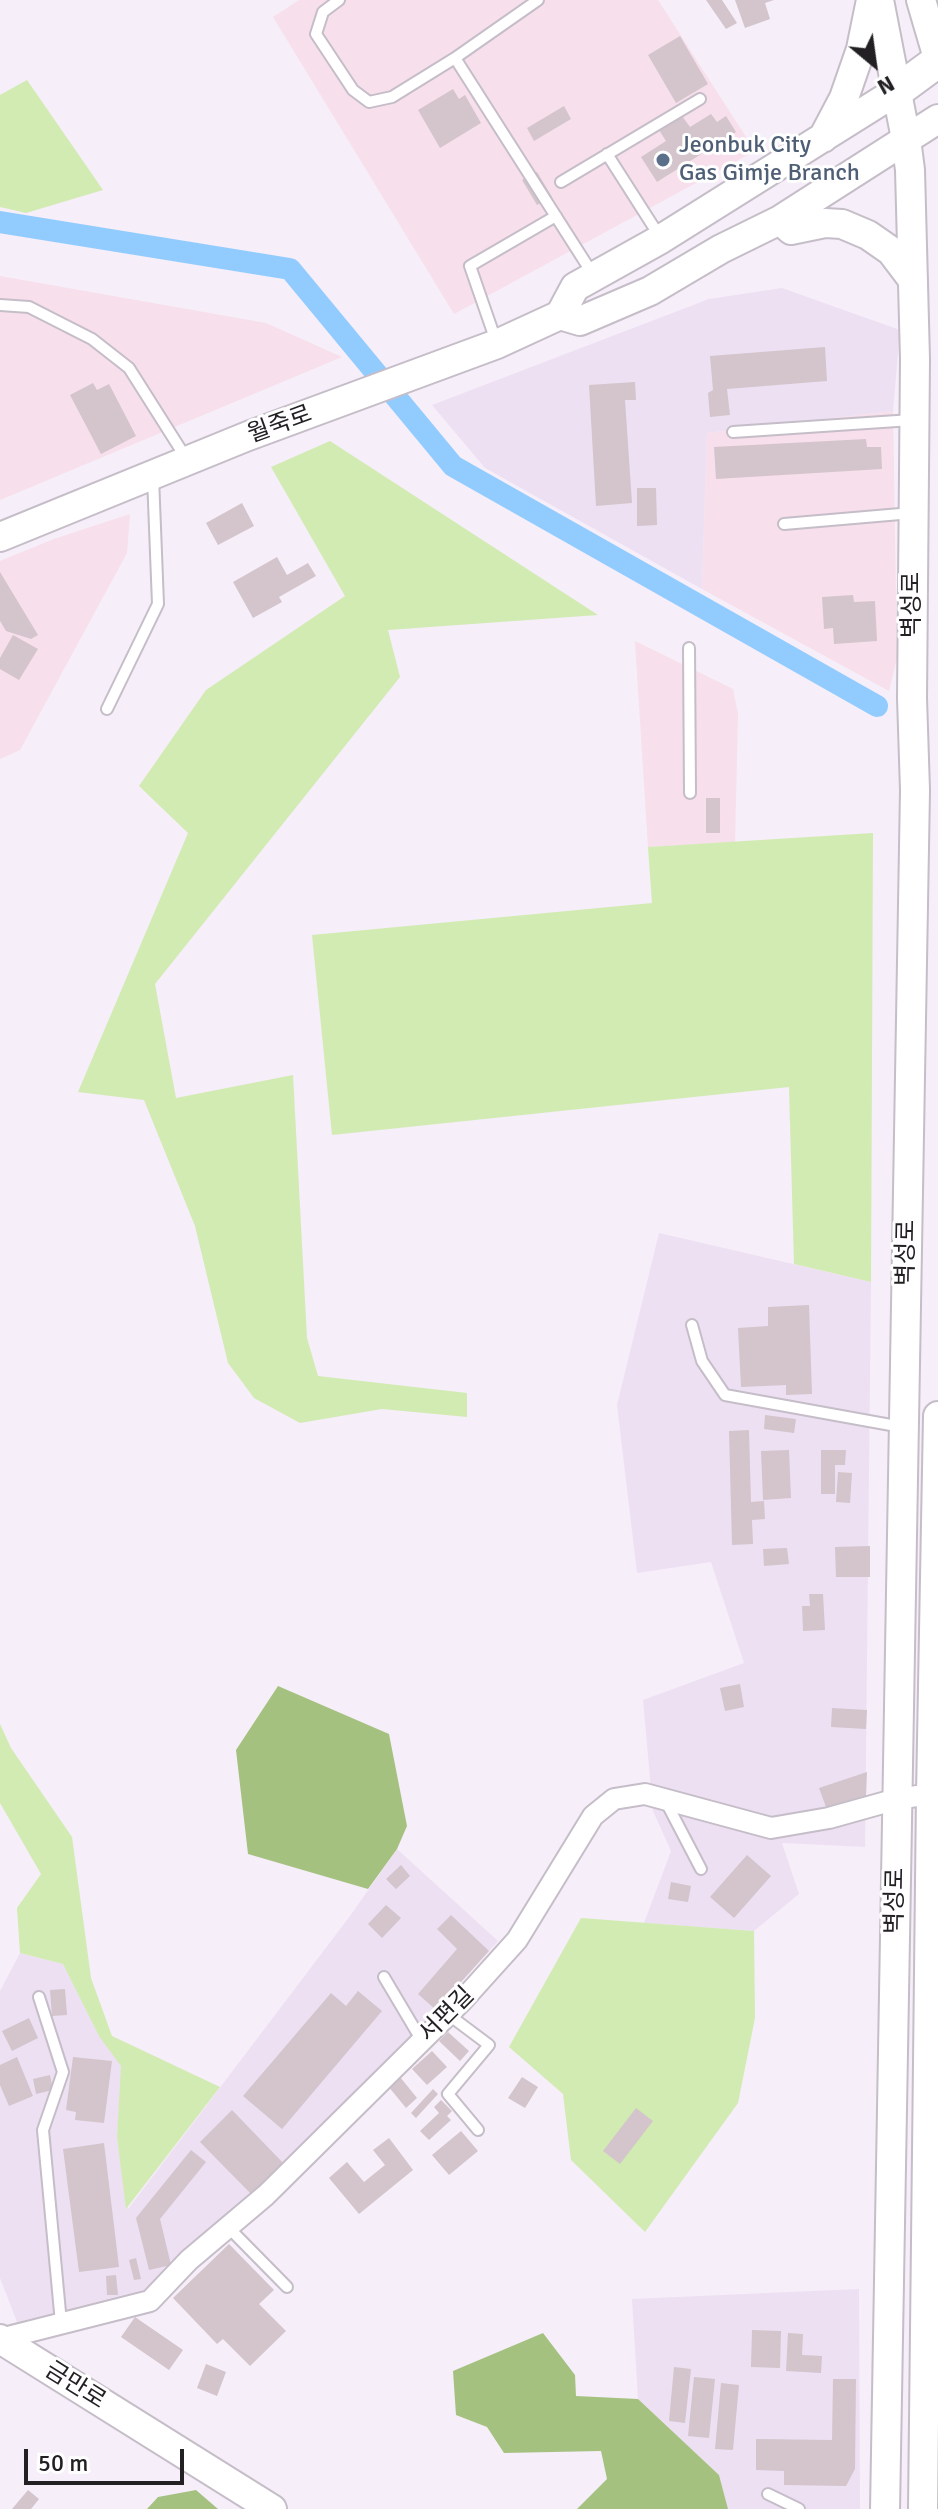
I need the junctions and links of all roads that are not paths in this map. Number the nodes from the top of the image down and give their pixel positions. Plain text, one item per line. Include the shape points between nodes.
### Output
1 (339, 0) edge
2 (871, 0) edge
3 (879, 0) edge
4 (921, 0) edge
5 (530, 2) edge
6 (455, 58) junction
7 (938, 60) edge
8 (897, 91) junction
9 (700, 99) dead end
10 (938, 119) edge
11 (823, 139) junction
12 (906, 139) junction
13 (607, 154) junction
14 (561, 182) dead end
15 (556, 216) junction
16 (780, 220) junction
17 (661, 239) junction
18 (594, 275) junction
19 (913, 280) junction
20 (0, 305) edge
21 (560, 315) junction
22 (497, 344) junction
23 (914, 420) junction
24 (733, 432) dead end
25 (187, 460) junction
26 (152, 475) junction
27 (914, 513) junction
28 (784, 524) dead end
29 (0, 537) edge
30 (689, 648) dead end
31 (107, 709) dead end
32 (690, 793) dead end
33 (692, 1325) dead end
34 (938, 1416) edge
35 (904, 1427) junction
36 (937, 1505) edge
37 (935, 1704) edge
38 (934, 1794) edge
39 (665, 1798) junction
40 (897, 1799) junction
41 (701, 1869) dead end
42 (384, 1977) dead end
43 (39, 1997) dead end
44 (933, 2009) edge
45 (449, 2015) junction
46 (422, 2041) junction
47 (478, 2130) dead end
48 (228, 2227) junction
49 (287, 2287) dead end
50 (932, 2300) edge
51 (61, 2323) junction
52 (0, 2339) edge
53 (931, 2408) edge
54 (768, 2494) dead end
55 (272, 2509) edge
56 (799, 2509) edge
57 (885, 2509) edge
58 (923, 2509) edge

1 - 6 lane via 323,12 316,34 353,90 369,102 392,97
2 - 11 main road via 861,49
3 - 8 main road, 벽성로
4 - 7 main road
5 - 6 lane
6 - 15 lane
7 - 8 main road
8 - 11 main road
8 - 12 main road, 벽성로
9 - 13 lane
10 - 12 main road, 월죽로
11 - 17 main road
12 - 16 main road, 월죽로
12 - 19 main road, 벽성로
13 - 14 lane
13 - 17 lane
15 - 18 lane
15 - 22 lane via 470,266
16 - 19 main road via 791,230 842,224 868,235 891,251
16 - 21 main road, 월죽로 via 650,291 580,321
17 - 18 main road
18 - 21 main road via 575,287
19 - 23 main road, 벽성로
20 - 25 lane via 29,307 92,339 129,368
21 - 22 main road, 월죽로
22 - 25 main road, 월죽로
23 - 24 lane
23 - 27 main road, 벽성로
25 - 26 main road, 월죽로
26 - 29 main road, 월죽로
26 - 31 lane via 158,604
27 - 28 lane
27 - 35 main road, 벽성로 via 915,790
30 - 32 lane
33 - 35 lane via 702,1361 725,1395
34 - 36 main road, 벽성로
35 - 40 main road, 벽성로
36 - 37 main road, 벽성로
37 - 38 main road, 벽성로
38 - 40 street, 서편길
38 - 44 main road, 벽성로
39 - 40 street, 서편길 via 771,1828
39 - 41 lane
39 - 45 street, 서편길 via 645,1794 614,1799 593,1816 517,1940
40 - 57 main road, 벽성로
42 - 46 lane
43 - 51 lane via 63,2072 43,2130
44 - 50 main road, 벽성로
45 - 46 street, 서편길
45 - 47 lane via 489,2045 448,2094
46 - 48 street, 서편길
48 - 49 lane
48 - 51 street, 서편길 via 150,2301
50 - 53 main road, 벽성로
51 - 52 street, 서편길
52 - 55 main road, 금만로
53 - 58 main road, 벽성로
54 - 56 lane

